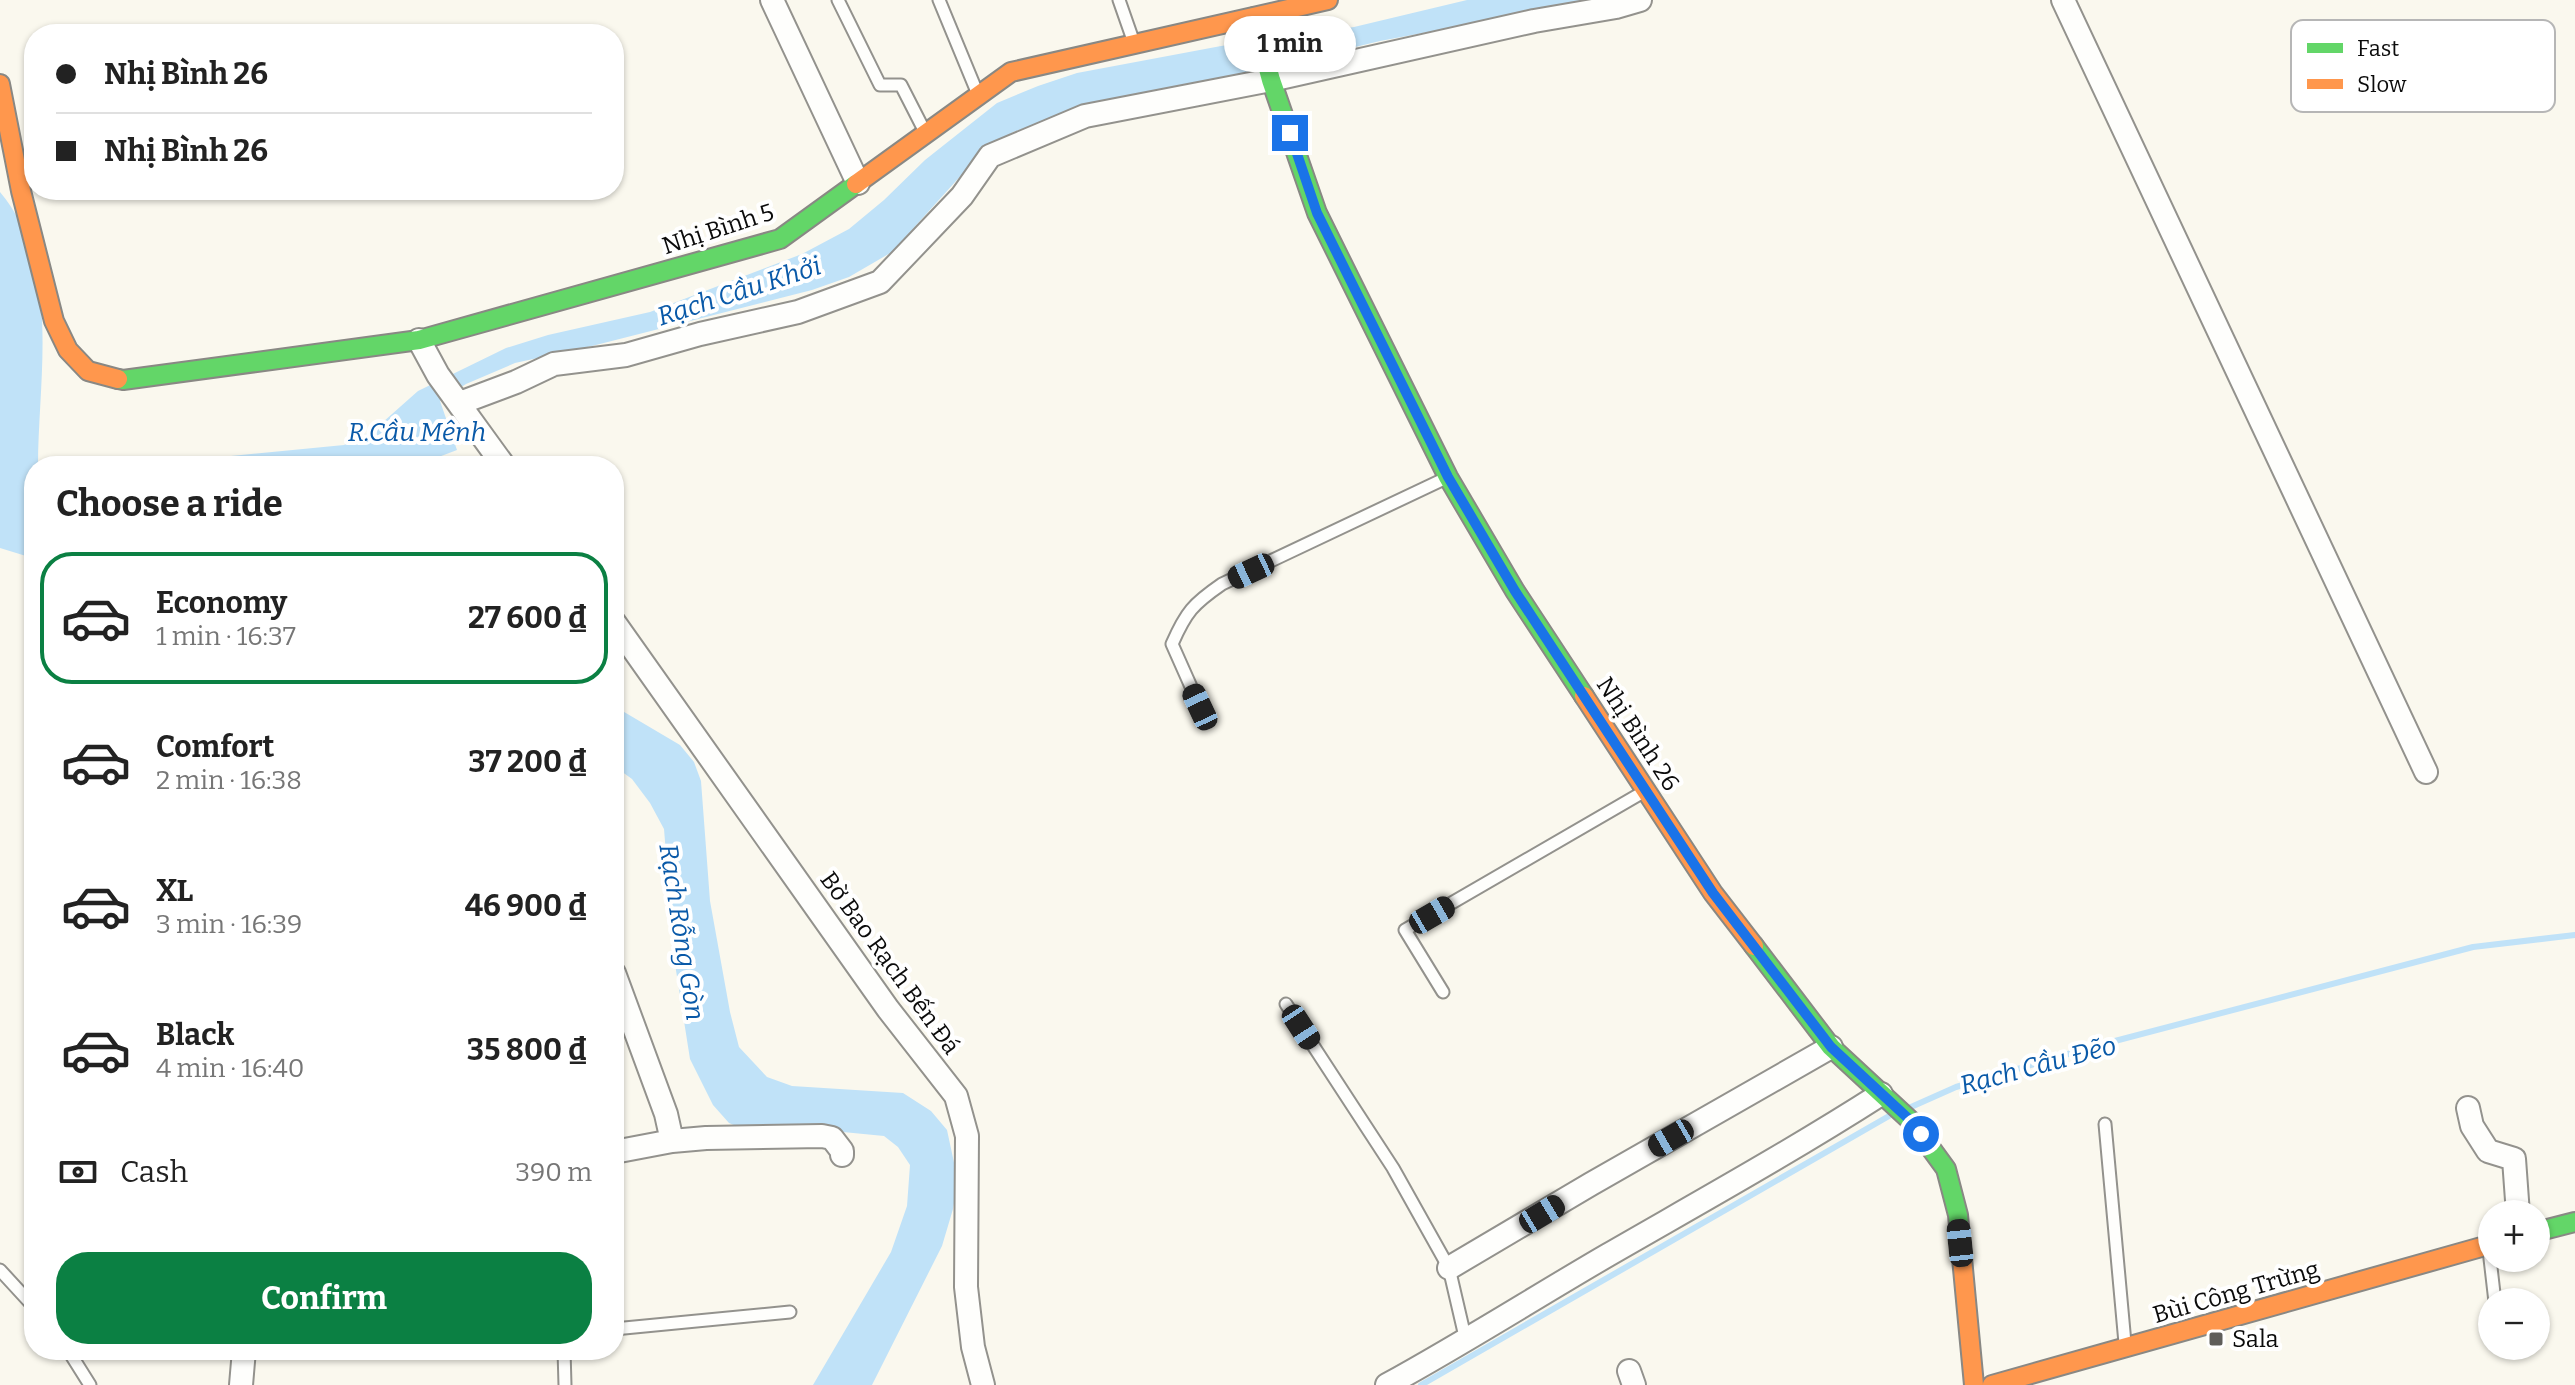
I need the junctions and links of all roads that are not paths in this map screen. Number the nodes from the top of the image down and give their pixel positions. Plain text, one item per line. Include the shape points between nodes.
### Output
1 (772, 0) edge
2 (838, 0) edge
3 (939, 0) edge
4 (1119, 0) edge
5 (1328, 0) edge
6 (1640, 0) edge
7 (2063, 0) edge
8 (1256, 24) junction
9 (1134, 44) junction
10 (1270, 77) junction
11 (0, 84) edge
12 (979, 96) junction
13 (926, 134) junction
14 (858, 183) junction
15 (419, 340) junction
16 (456, 399) junction
17 (497, 456) edge
18 (1448, 477) junction
19 (624, 636) edge
20 (1200, 707) dead end
21 (2426, 772) dead end
22 (1646, 791) junction
23 (1443, 992) dead end
24 (624, 1000) edge
25 (1286, 1004) dead end
26 (1831, 1047) junction
27 (1886, 1098) junction
28 (2468, 1108) dead end
29 (2105, 1124) dead end
30 (672, 1141) junction
31 (624, 1150) edge
32 (842, 1155) dead end
33 (2517, 1200) edge
34 (2575, 1222) edge
35 (2550, 1228) edge
36 (2478, 1248) edge
37 (1449, 1268) junction
38 (0, 1270) edge
39 (24, 1296) edge
40 (790, 1312) dead end
41 (624, 1328) edge
42 (1466, 1341) junction
43 (2125, 1348) junction
44 (74, 1360) edge
45 (243, 1360) edge
46 (564, 1360) edge
47 (90, 1385) edge
48 (241, 1385) edge
49 (565, 1385) edge
50 (983, 1385) edge
51 (1387, 1385) edge
52 (1974, 1385) edge
53 (1992, 1385) edge

1 - 14 street
2 - 13 lane via 880,85 901,85
3 - 12 lane
4 - 9 lane
5 - 8 street, Nhị Bình 5
6 - 10 street
7 - 21 street
8 - 9 street, Nhị Bình 5
8 - 10 street, Nhị Bình 26
9 - 12 street, Nhị Bình 5 via 1011,72
10 - 16 street via 1085,116 990,156 962,196 880,282 798,312 626,355 554,364 516,382
10 - 18 street, Nhị Bình 26 via 1317,213
11 - 15 street, Nhị Bình 5 via 54,321 68,350 88,371 123,380
12 - 13 street, Nhị Bình 5
13 - 14 street, Nhị Bình 5
14 - 15 street, Nhị Bình 5 via 780,239
15 - 16 street
16 - 17 street
18 - 20 lane via 1222,584 1196,602 1172,644
18 - 22 street, Nhị Bình 26 via 1515,591
19 - 50 street, Bờ Bao Rạch Bến Đá via 888,1009 956,1096 967,1136 966,1287
22 - 23 lane via 1405,930
22 - 26 street, Nhị Bình 26 via 1713,893
24 - 30 street
25 - 37 lane via 1393,1168
26 - 27 street, Nhị Bình 26
26 - 37 street
27 - 42 street
27 - 52 street, Nhị Bình 26 via 1911,1121 1946,1169 1953,1191
28 - 33 street via 2488,1151 2514,1159
29 - 43 lane
30 - 31 street
30 - 32 street via 822,1136 832,1138
34 - 35 street
36 - 43 street, Bùi Công Trừng
37 - 42 lane
38 - 39 lane
40 - 41 lane
42 - 51 street
43 - 53 street, Bùi Công Trừng
44 - 47 lane
45 - 48 street
46 - 49 lane

